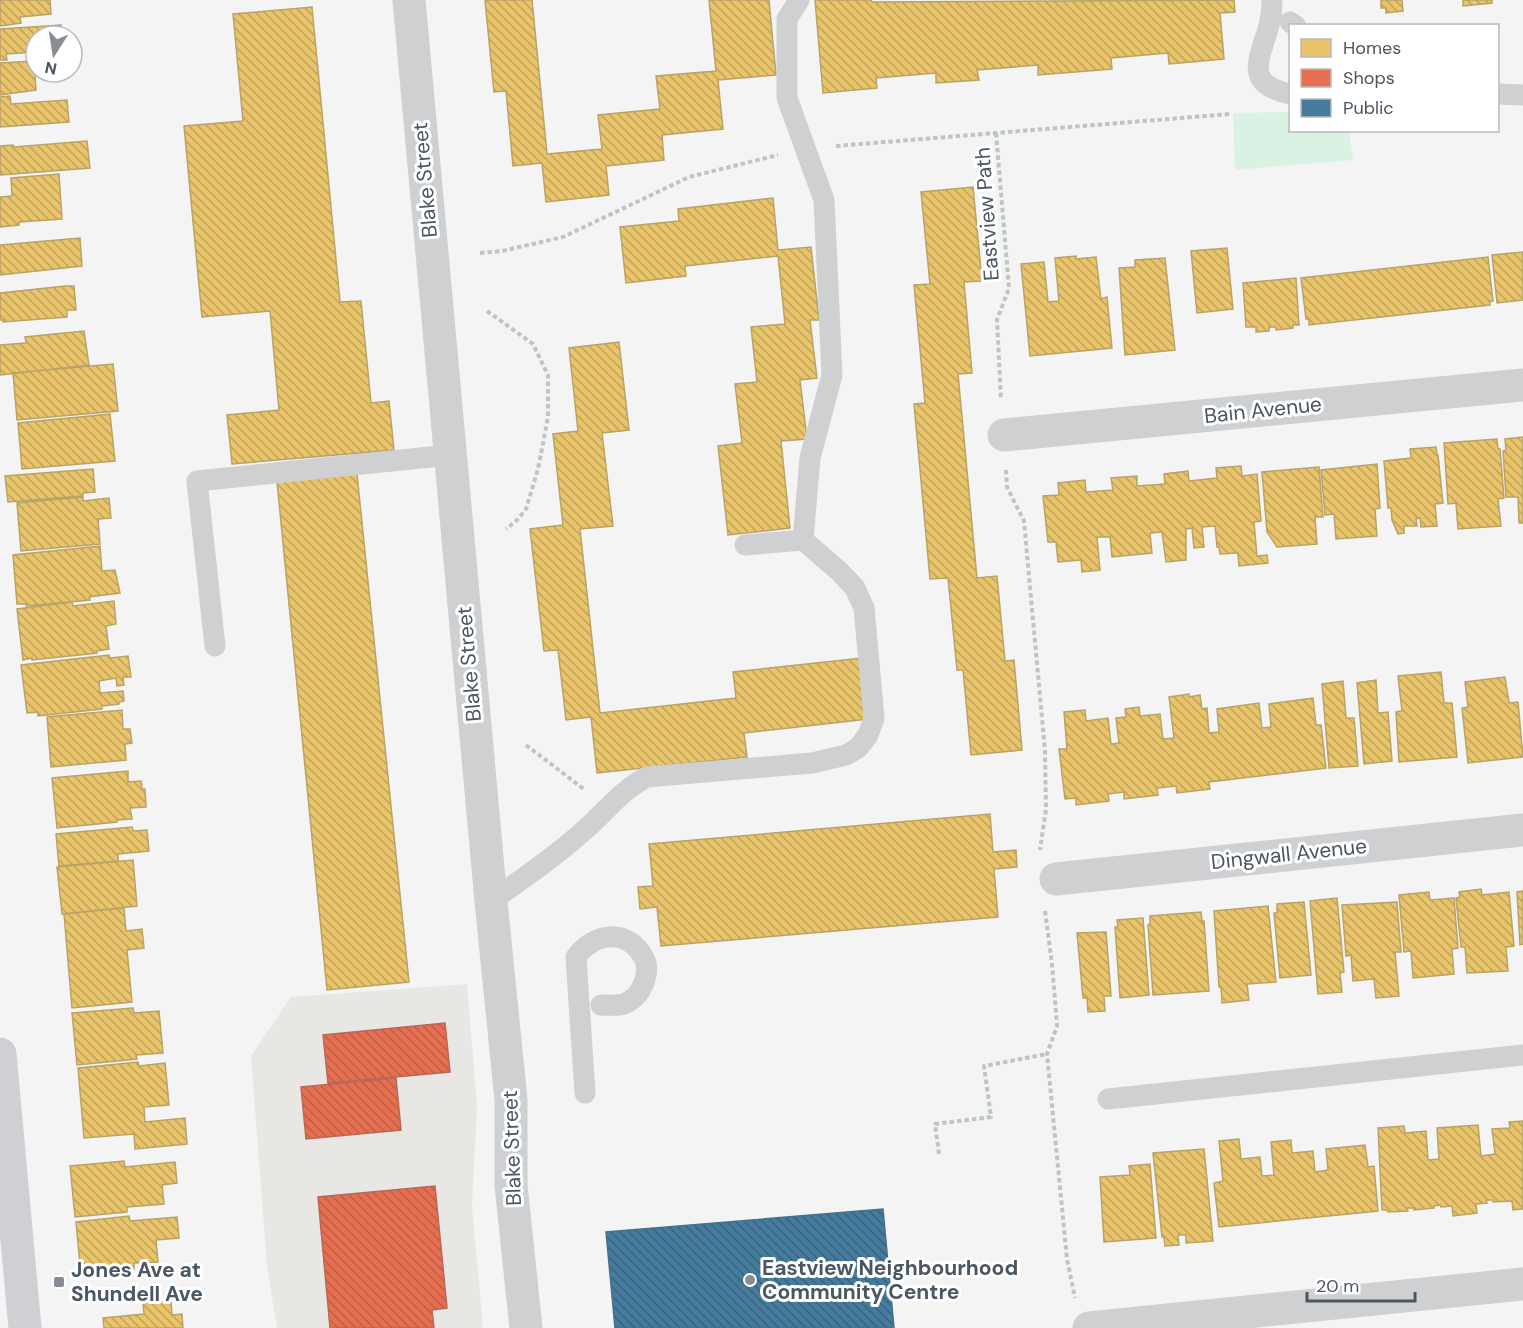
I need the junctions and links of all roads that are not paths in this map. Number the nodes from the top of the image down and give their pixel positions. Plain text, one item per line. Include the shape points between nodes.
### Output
1 (409, 0) edge
2 (799, 0) edge
3 (1272, 0) edge
4 (1289, 94) edge
5 (1499, 94) edge
6 (1523, 95) edge
7 (1523, 385) edge
8 (1004, 435) road end
9 (450, 455) junction
10 (802, 540) junction
11 (745, 544) dead end
12 (215, 646) dead end
13 (1523, 830) edge
14 (1056, 879) dead end
15 (491, 901) junction
16 (601, 1005) dead end
17 (0, 1054) edge
18 (1523, 1055) edge
19 (585, 1092) dead end
20 (1108, 1099) dead end
21 (8, 1230) edge
22 (1523, 1284) edge
23 (25, 1328) edge
24 (526, 1328) edge
25 (1089, 1328) edge

1 - 9 street, Blake Street
2 - 10 lane via 787,19 787,98 824,201 832,375 810,458
3 - 4 lane via 1257,68 1268,84
5 - 6 lane
7 - 8 street, Bain Avenue
9 - 12 lane via 197,482
9 - 15 street, Blake Street
10 - 11 lane
10 - 15 lane via 855,588 864,608 874,718 858,748 812,763 647,777 633,784 538,868
13 - 14 street, Dingwall Avenue
15 - 24 street, Blake Street via 511,1100 511,1185
16 - 19 lane via 628,1002 640,991 646,976 644,959 633,945 620,938 594,939 576,957
17 - 21 street
18 - 20 lane
21 - 23 street
22 - 25 street

